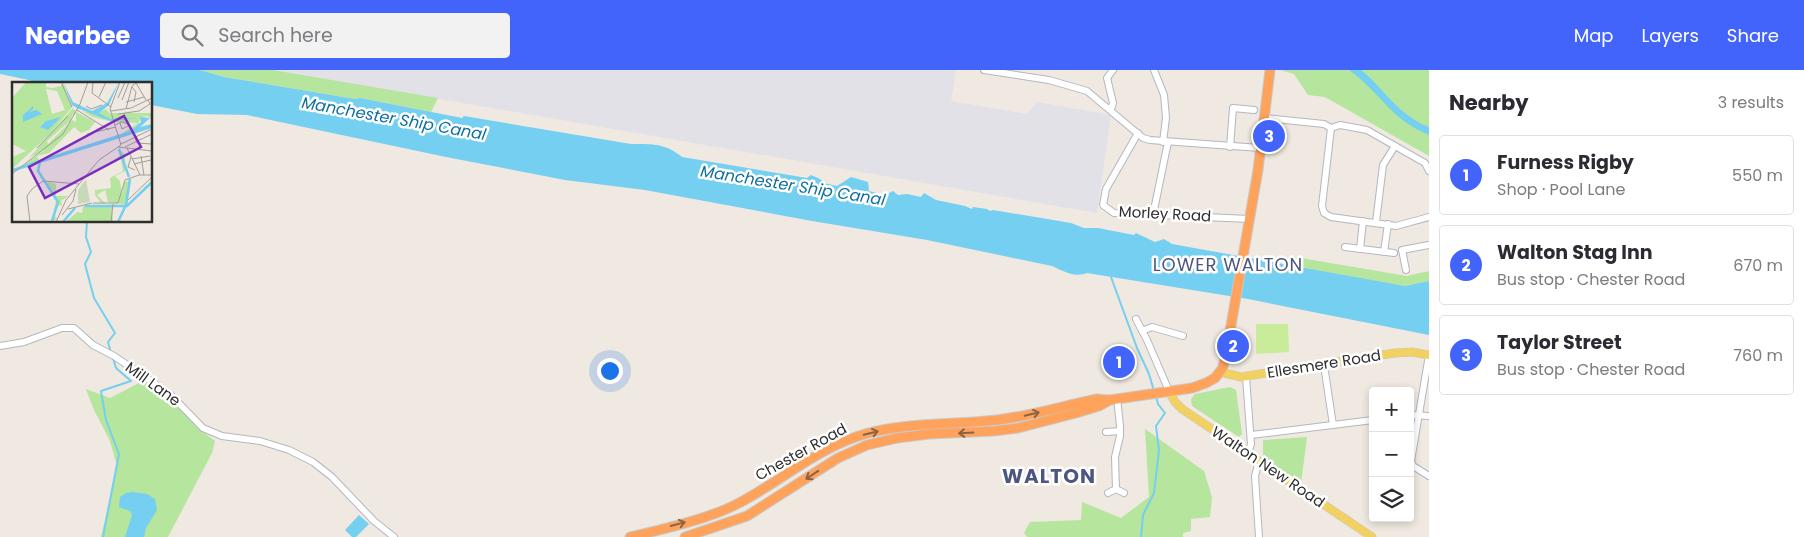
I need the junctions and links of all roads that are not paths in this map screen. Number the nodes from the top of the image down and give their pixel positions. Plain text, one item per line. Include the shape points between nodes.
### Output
1 (984, 70) edge
2 (1113, 70) edge
3 (1154, 70) edge
4 (1270, 70) edge
5 (1111, 109) junction
6 (1254, 110) dead end
7 (1264, 118) junction
8 (1331, 128) junction
9 (1138, 133) junction
10 (1166, 142) junction
11 (1395, 146) junction
12 (1230, 147) junction
13 (1260, 148) junction
14 (1429, 171) edge
15 (1153, 215) junction
16 (1429, 217) edge
17 (1250, 219) junction
18 (1363, 221) junction
19 (1376, 222) junction
20 (1388, 224) junction
21 (1429, 245) edge
22 (1345, 247) dead end
23 (1360, 249) junction
24 (1384, 252) junction
25 (1394, 253) dead end
26 (1406, 270) dead end
27 (1136, 320) dead end
28 (1142, 331) junction
29 (1183, 336) dead end
30 (0, 346) edge
31 (1429, 355) edge
32 (1324, 365) junction
33 (1220, 372) junction
34 (1246, 377) junction
35 (1166, 392) junction
36 (1113, 399) junction
37 (1414, 415) edge
38 (1418, 415) junction
39 (1429, 416) edge
40 (1369, 420) edge
41 (1333, 425) junction
42 (1120, 431) junction
43 (1106, 432) dead end
44 (1251, 435) junction
45 (1248, 453) junction
46 (1259, 461) junction
47 (1429, 476) edge
48 (1116, 489) junction
49 (1108, 493) dead end
50 (1124, 493) dead end
51 (394, 537) edge
52 (630, 537) edge
53 (685, 537) edge
54 (1259, 537) edge
55 (1372, 537) edge

1 - 5 street via 1049,80 1087,91
2 - 5 street via 1107,78 1113,104
3 - 10 street via 1164,95
4 - 7 highway
5 - 9 street
6 - 12 street via 1233,108
7 - 8 street via 1324,124
7 - 13 highway
8 - 11 street via 1340,125 1367,130
8 - 18 street via 1322,206 1324,213 1331,217
9 - 10 street via 1143,138
9 - 15 street, Morley Road via 1106,189 1103,205 1114,213
10 - 12 street
10 - 15 street
11 - 14 street via 1425,164
11 - 19 street via 1383,165
12 - 13 street
13 - 17 highway
15 - 17 street, Morley Road
16 - 20 street via 1396,226
17 - 33 highway via 1225,360
18 - 19 street
18 - 23 street
19 - 20 street
20 - 24 street
21 - 26 street via 1402,250
22 - 23 street
23 - 24 street
24 - 25 street
27 - 28 street
28 - 29 street via 1152,327
28 - 35 street
30 - 51 street, Mill Lane via 24,342 62,328 74,328 94,345 170,394 203,428 222,436 260,441 313,462
31 - 32 main road, Ellesmere Road via 1401,353
31 - 38 street
32 - 34 main road, Ellesmere Road
32 - 41 street
33 - 34 main road, Ellesmere Road
33 - 35 highway, Chester Road via 1206,383
34 - 44 street
35 - 36 highway, Chester Road
35 - 45 main road, Walton New Road via 1182,408
36 - 42 street
52 -> 36 highway, Chester Road via 738,504 837,445 865,434 908,426 1024,416 1097,399
36 -> 53 highway, Chester Road via 1076,413 1018,428 929,434 867,445 838,458 747,516
37 - 38 street
38 - 39 street
38 - 47 street via 1411,461 1413,466
40 - 41 street
41 - 44 street
42 - 43 street
42 - 48 street via 1115,458
44 - 45 street
45 - 46 main road, Walton New Road
46 - 54 street via 1255,476
46 - 55 main road, Walton New Road
48 - 49 street
48 - 50 street

